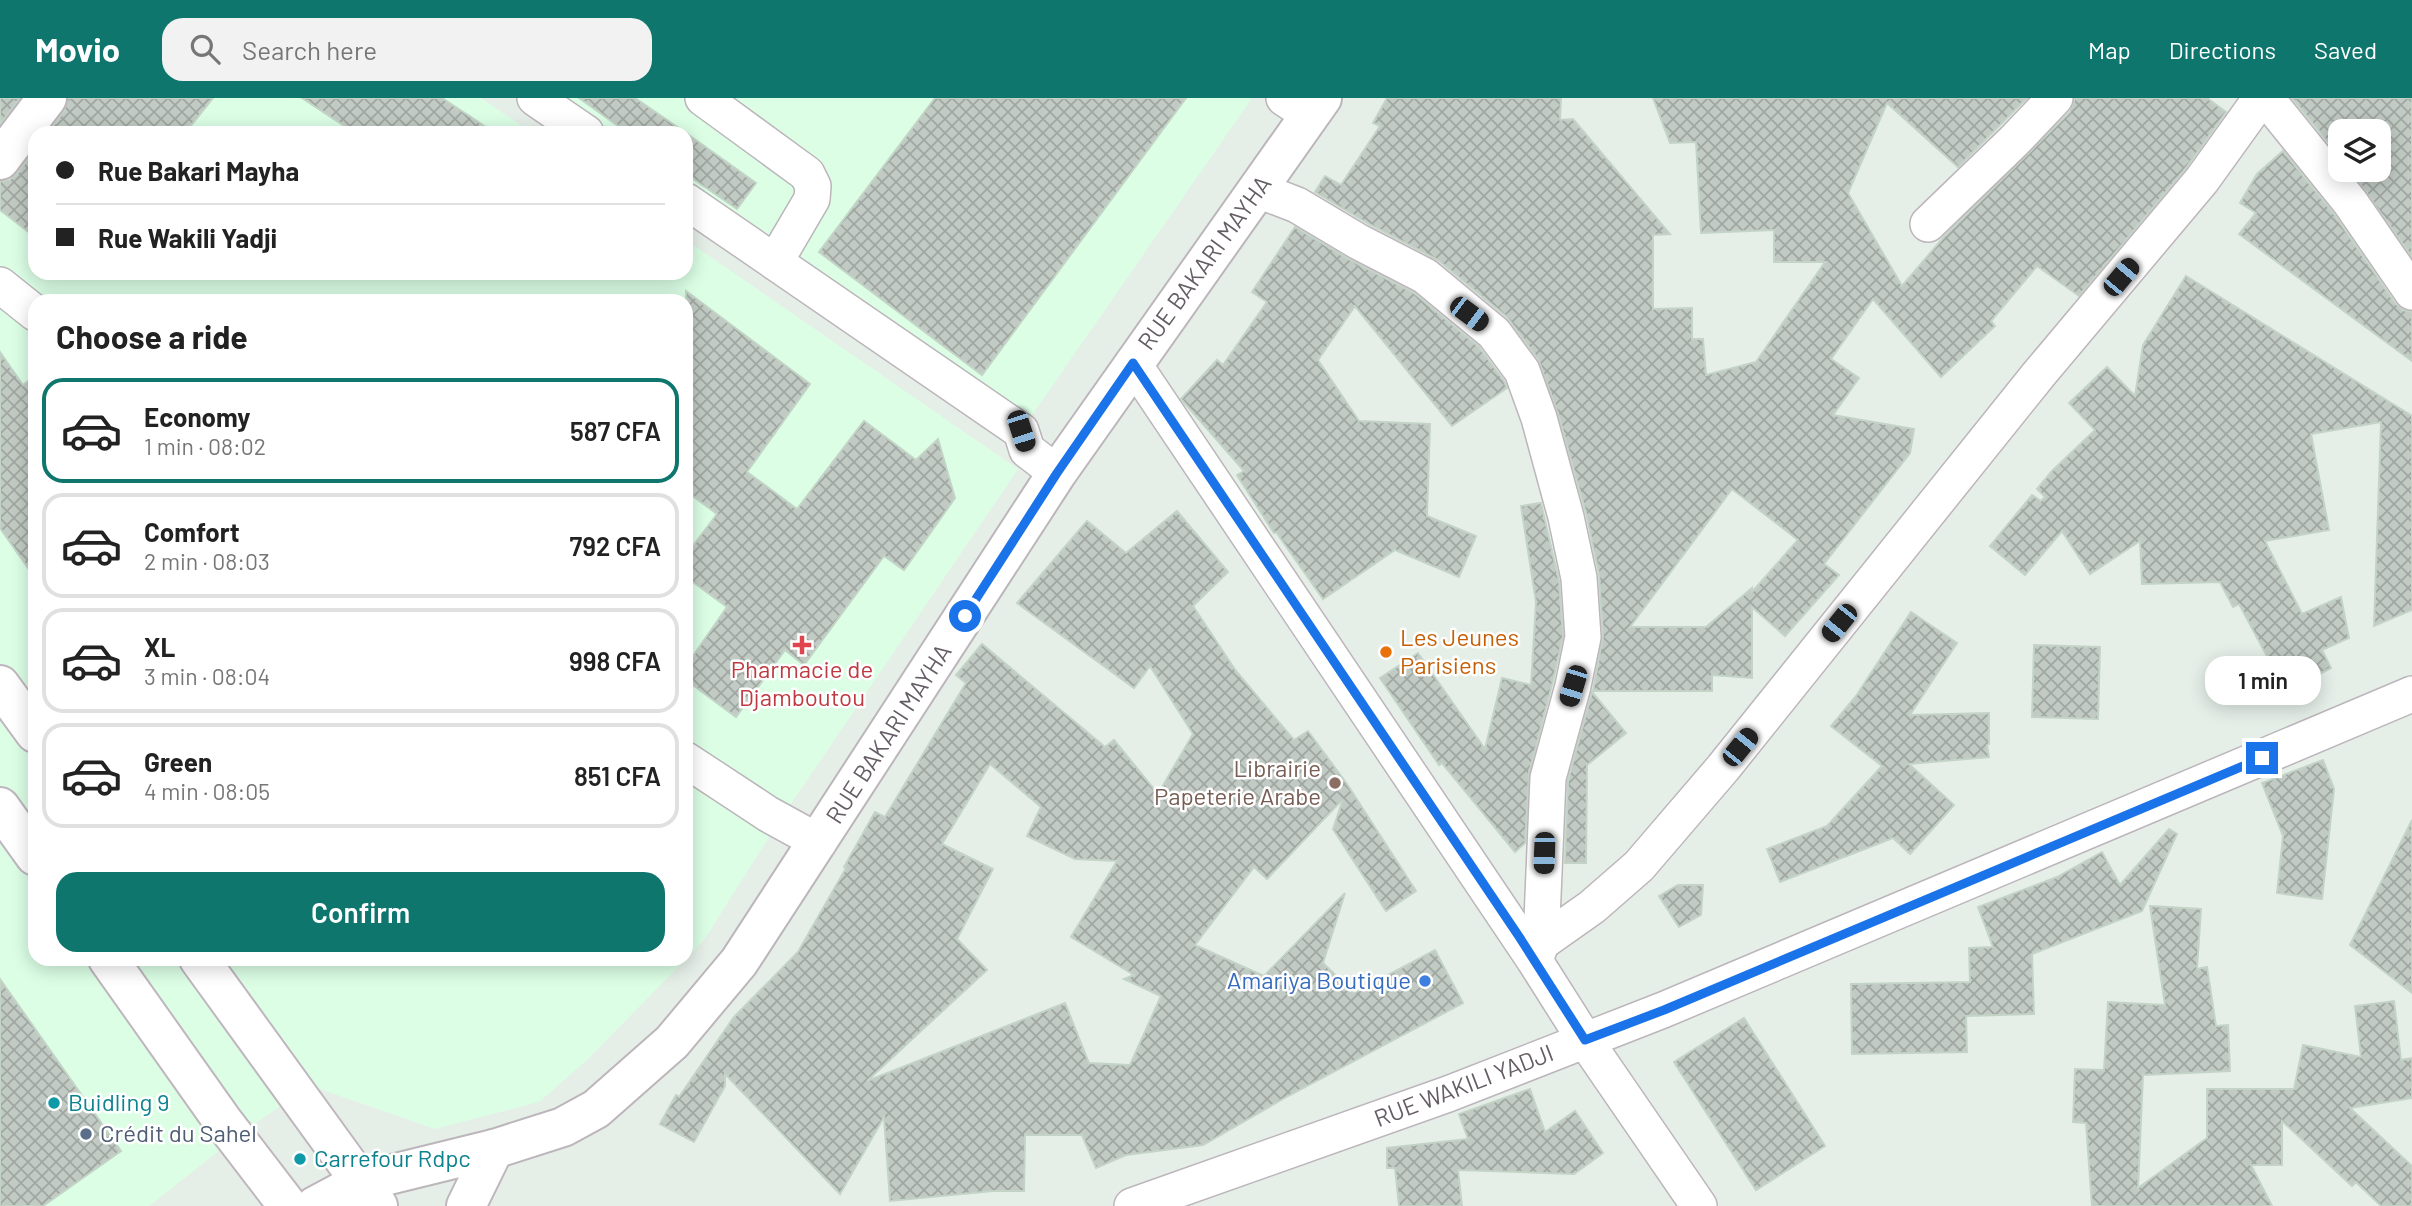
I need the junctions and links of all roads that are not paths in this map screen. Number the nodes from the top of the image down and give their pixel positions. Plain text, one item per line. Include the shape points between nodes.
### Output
1 (47, 98) edge
2 (535, 98) edge
3 (703, 98) edge
4 (2054, 98) edge
5 (2261, 98) edge
6 (2266, 98) edge
7 (1305, 104) edge
8 (576, 126) edge
9 (0, 160) edge
10 (1258, 190) junction
11 (693, 206) edge
12 (1928, 224) dead end
13 (775, 262) junction
14 (0, 285) edge
15 (2412, 292) edge
16 (28, 307) edge
17 (1133, 363) junction
18 (1057, 473) junction
19 (0, 685) edge
20 (2412, 694) edge
21 (28, 723) edge
22 (693, 765) edge
23 (0, 807) edge
24 (819, 842) junction
25 (28, 846) edge
26 (1538, 952) junction
27 (113, 966) edge
28 (204, 966) edge
29 (1585, 1040) junction
30 (494, 1149) junction
31 (369, 1194) edge
32 (288, 1206) edge
33 (315, 1206) edge
34 (466, 1206) edge
35 (1132, 1206) edge
36 (1699, 1206) edge

1 - 9 street
2 - 8 street
3 - 13 street via 807,174 813,186 813,199
4 - 12 street
5 - 26 street via 2202,180 2039,374 1723,768 1639,866
6 - 15 street via 2350,202
7 - 10 street, RUE BAKARI MAYHA
10 - 17 street, RUE BAKARI MAYHA
10 - 26 street via 1297,205 1425,276 1494,333 1522,371 1566,517 1579,578 1583,637 1548,778
11 - 13 street
13 - 18 street via 1021,431 1027,450
14 - 16 street
17 - 18 street, RUE BAKARI MAYHA
17 - 26 street
18 - 24 street, RUE BAKARI MAYHA
19 - 21 street
20 - 29 street, RUE WAKILI YADJI
22 - 24 street
23 - 25 street
24 - 30 street, RUE BAKARI MAYHA via 739,962 672,1042 596,1109 562,1127
26 - 29 street
27 - 32 street
28 - 31 street
29 - 35 street, RUE WAKILI YADJI via 1448,1094
29 - 36 street
30 - 31 street, RUE BAKARI MAYHA
30 - 34 street
31 - 33 street, RUE BAKARI MAYHA

